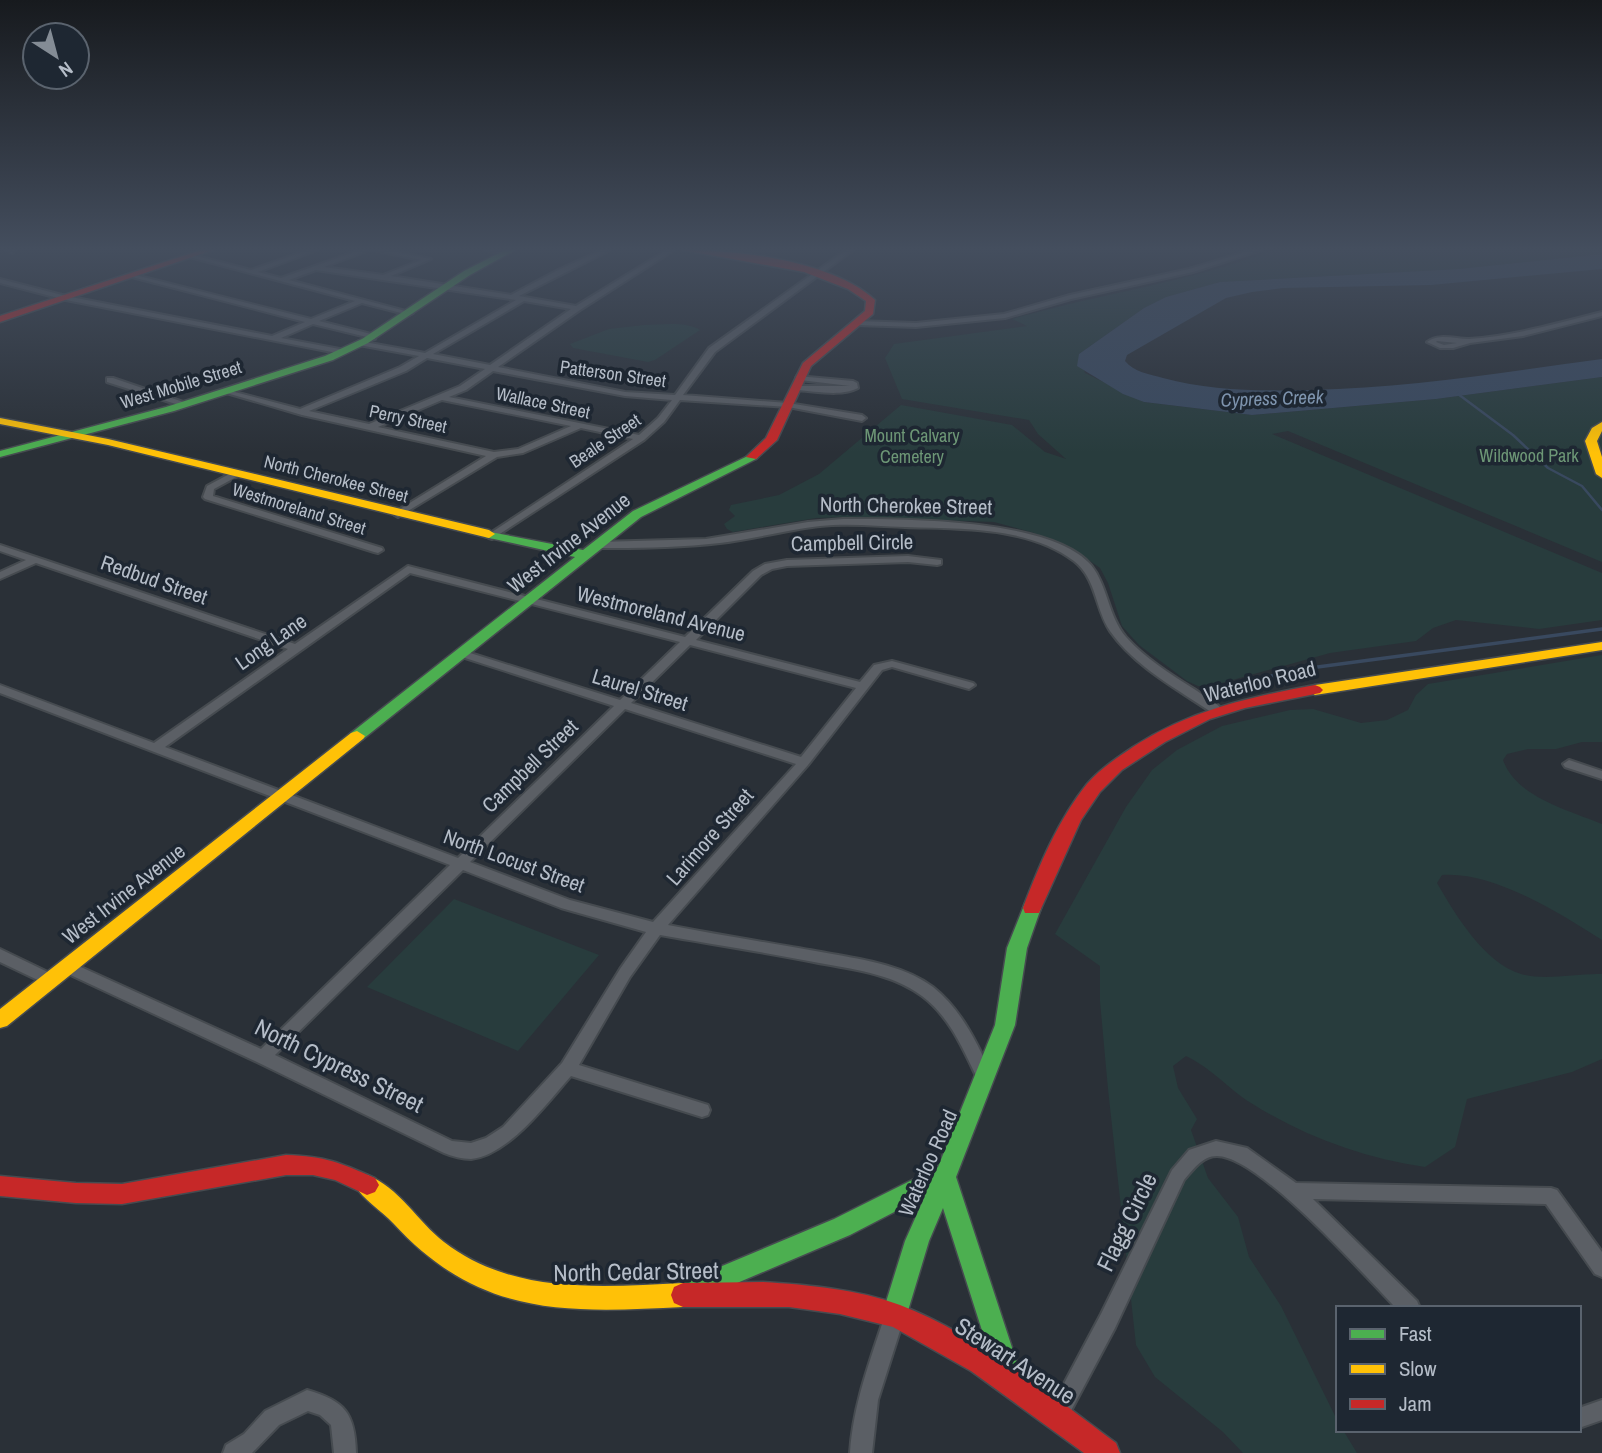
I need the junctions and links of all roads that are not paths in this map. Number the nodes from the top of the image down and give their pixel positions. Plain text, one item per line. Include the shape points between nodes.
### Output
1 (166, 318) edge
2 (301, 318) edge
3 (322, 318) edge
4 (402, 318) edge
5 (491, 318) edge
6 (563, 318) edge
7 (757, 318) edge
8 (863, 318) edge
9 (989, 318) edge
10 (1587, 318) edge
11 (314, 321) junction
12 (857, 323) junction
13 (273, 339) junction
14 (367, 340) junction
15 (1468, 341) dead end
16 (342, 352) junction
17 (427, 356) junction
18 (491, 369) junction
19 (110, 380) dead end
20 (798, 383) junction
21 (227, 392) junction
22 (439, 397) junction
23 (677, 399) junction
24 (185, 404) junction
25 (788, 405) junction
26 (302, 412) junction
27 (862, 418) dead end
28 (0, 421) edge
29 (1602, 425) edge
30 (579, 426) junction
31 (370, 427) junction
32 (77, 436) junction
33 (641, 438) junction
34 (0, 454) edge
35 (494, 455) junction
36 (235, 474) junction
37 (1602, 474) edge
38 (398, 514) junction
39 (492, 536) junction
40 (0, 548) edge
41 (378, 550) dead end
42 (592, 550) junction
43 (35, 560) junction
44 (937, 562) dead end
45 (769, 566) joint
46 (408, 569) joint
47 (0, 576) edge
48 (530, 600) junction
49 (688, 641) junction
50 (1602, 646) edge
51 (297, 648) junction
52 (463, 654) junction
53 (970, 685) dead end
54 (863, 686) junction
55 (0, 689) edge
56 (623, 704) junction
57 (1218, 711) junction
58 (155, 748) junction
59 (804, 762) junction
60 (1569, 764) dead end
61 (1602, 775) edge
62 (282, 798) junction
63 (459, 865) junction
64 (657, 928) junction
65 (0, 955) edge
66 (67, 967) junction
67 (51, 980) junction
68 (0, 1020) edge
69 (263, 1056) junction
70 (568, 1068) junction
71 (986, 1079) junction
72 (702, 1110) dead end
73 (944, 1175) junction
74 (0, 1186) edge
75 (1293, 1191) junction
76 (1602, 1268) edge
77 (682, 1295) junction
78 (1408, 1306) edge
79 (895, 1315) junction
80 (1010, 1381) junction
81 (1602, 1410) edge
82 (1058, 1415) junction
83 (1581, 1418) edge
84 (234, 1453) edge
85 (345, 1453) edge
86 (861, 1453) edge
87 (1106, 1453) edge

1 - 13 street
2 - 11 street
3 - 11 street
4 - 14 street, West Mobile Street
5 - 17 street
6 - 18 street
7 - 23 street, Beale Street via 712,350
8 - 12 street
9 - 12 street via 929,325
10 - 15 street
11 - 13 street
11 - 14 street
12 - 20 street, West Irvine Avenue via 817,355
13 - 16 street
14 - 16 street, West Mobile Street
14 - 17 street, Patterson Street
16 - 21 street, West Mobile Street
17 - 18 street, Patterson Street
17 - 26 street via 391,376
18 - 22 street
18 - 23 street, Patterson Street
19 - 24 street
20 - 20 street via 844,381 853,383 854,388 837,390
20 - 25 street, West Irvine Avenue
21 - 24 street, West Mobile Street
21 - 26 street, Perry Street
22 - 30 street, Wallace Street
22 - 31 street
23 - 25 street, Patterson Street
23 - 33 street, Beale Street
24 - 32 street, West Mobile Street
25 - 27 street, Patterson Street
25 - 42 street, West Irvine Avenue via 771,440 747,461 652,505
26 - 31 street, Perry Street
28 - 32 street, North Cherokee Street
29 - 37 street via 1590,439
30 - 33 street, Wallace Street
30 - 35 street, Perry Street via 520,451
31 - 35 street, Perry Street
32 - 34 street, West Mobile Street
32 - 36 street, North Cherokee Street
33 - 39 street, Beale Street
35 - 38 street
36 - 38 street, North Cherokee Street
36 - 41 street, Westmoreland Street via 210,488 208,496
38 - 39 street, North Cherokee Street
39 - 42 street, North Cherokee Street
40 - 43 street, Redbud Street
42 - 48 street, West Irvine Avenue
42 - 57 street, North Cherokee Street via 720,540 820,523 995,528 1076,558 1090,569 1119,636
43 - 47 street
43 - 51 street, Redbud Street
44 - 45 street, Campbell Circle via 908,559
45 - 49 street, Campbell Street
46 - 48 street, Westmoreland Avenue
46 - 51 street, Long Lane
48 - 49 street, Westmoreland Avenue
48 - 52 street, West Irvine Avenue
49 - 54 street, Westmoreland Avenue
49 - 56 street, Campbell Street
50 - 57 street, Waterloo Road via 1320,688
51 - 58 street, Long Lane
52 - 56 street, Laurel Street
52 - 62 street, West Irvine Avenue
53 - 54 street, Larimore Street via 892,664 878,667
54 - 59 street, Larimore Street
55 - 58 street, North Locust Street
56 - 59 street, Laurel Street
56 - 63 street, Campbell Street
57 - 71 street, Waterloo Road via 1128,758 1102,778 1084,803 1046,869 1017,948 1005,1025
58 - 62 street, North Locust Street
59 - 64 street, Larimore Street
60 - 61 street
62 - 63 street, North Locust Street
62 - 66 street, West Irvine Avenue
63 - 64 street, North Locust Street via 566,904
63 - 69 street, Campbell Street
64 - 70 street, Larimore Street
64 - 71 street, North Locust Street via 895,975 927,990 951,1016
65 - 67 street
66 - 67 street, West Irvine Avenue
66 - 69 street, North Cypress Street
67 - 68 street, West Irvine Avenue
69 - 70 street, North Cypress Street via 450,1148 471,1151 509,1132
70 - 72 street
71 - 73 street, Waterloo Road
73 - 77 street via 842,1227
73 - 79 street, Waterloo Road via 917,1241
73 - 80 street
74 - 77 street, North Cedar Street via 121,1194 256,1169 298,1166 337,1171 370,1187 435,1250 468,1273 507,1289 573,1300
75 - 76 street via 1550,1196
75 - 78 street, Flagg Circle
75 - 82 street, Flagg Circle via 1241,1153 1216,1148 1195,1155 1178,1175
77 - 79 street, North Cedar Street via 802,1294
79 - 80 street, Stewart Avenue
79 - 86 street via 872,1386
80 - 82 street, Stewart Avenue
81 - 83 street
82 - 87 street, Stewart Avenue
84 - 85 street via 272,1418 307,1400 328,1405 344,1425

